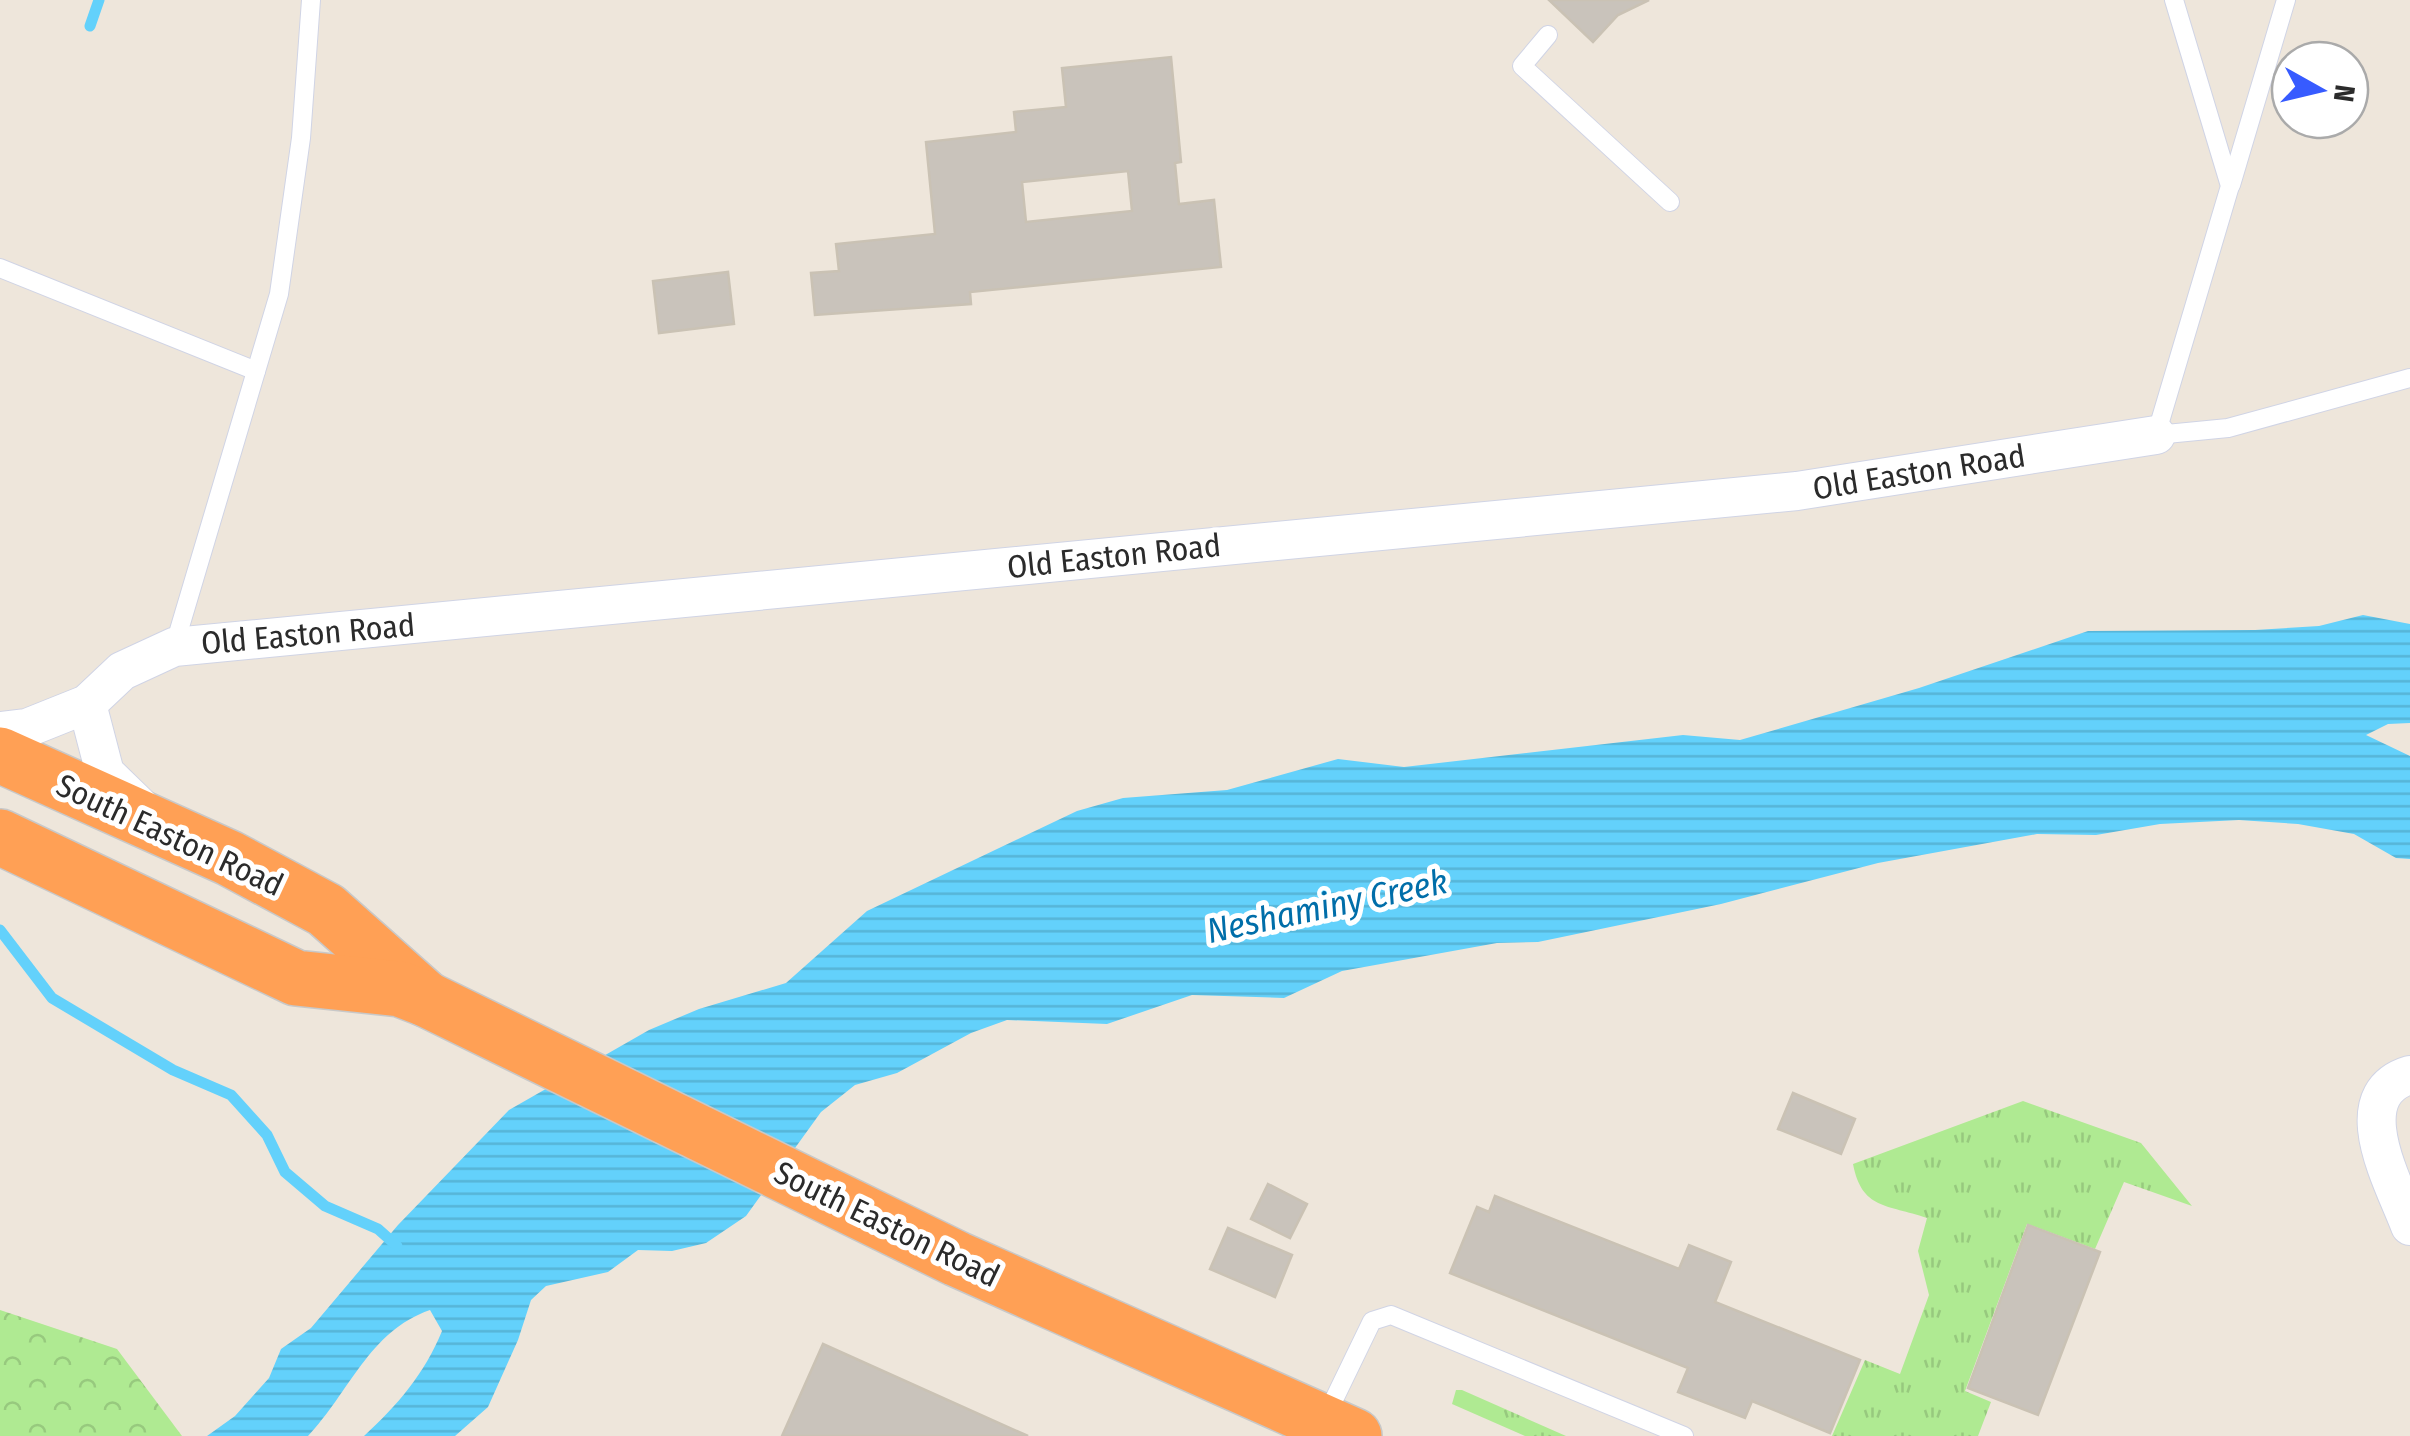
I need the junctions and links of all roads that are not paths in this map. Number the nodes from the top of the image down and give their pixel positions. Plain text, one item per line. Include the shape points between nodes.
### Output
1 (312, 0) edge
2 (2174, 0) edge
3 (2286, 0) edge
4 (1548, 35) dead end
5 (2230, 186) junction
6 (1670, 202) dead end
7 (0, 268) edge
8 (256, 371) junction
9 (2410, 378) edge
10 (2156, 435) junction
11 (174, 647) junction
12 (86, 704) junction
13 (0, 730) edge
14 (0, 755) edge
15 (0, 837) edge
16 (182, 838) junction
17 (426, 999) junction
18 (2410, 1075) edge
19 (2410, 1226) edge
20 (1312, 1421) edge
21 (1684, 1436) edge

1 - 8 lane via 279,294
2 - 5 lane
3 - 5 lane
4 - 6 lane via 1522,66
5 - 10 lane
7 - 8 lane
8 - 11 lane
9 - 10 lane via 2228,428
10 - 11 street, Old Easton Road via 1797,491
11 - 12 street, Old Easton Road via 122,671
12 - 13 street, Old Easton Road via 27,728
12 - 16 street via 105,773
14 - 16 highway, South Easton Road
15 - 17 highway, South Easton Road via 296,978 400,989
16 - 17 highway, South Easton Road via 326,910
17 - 20 highway, South Easton Road via 957,1259
18 - 19 street via 2387,1088 2376,1107 2376,1131
20 - 21 lane via 1372,1322 1391,1315

